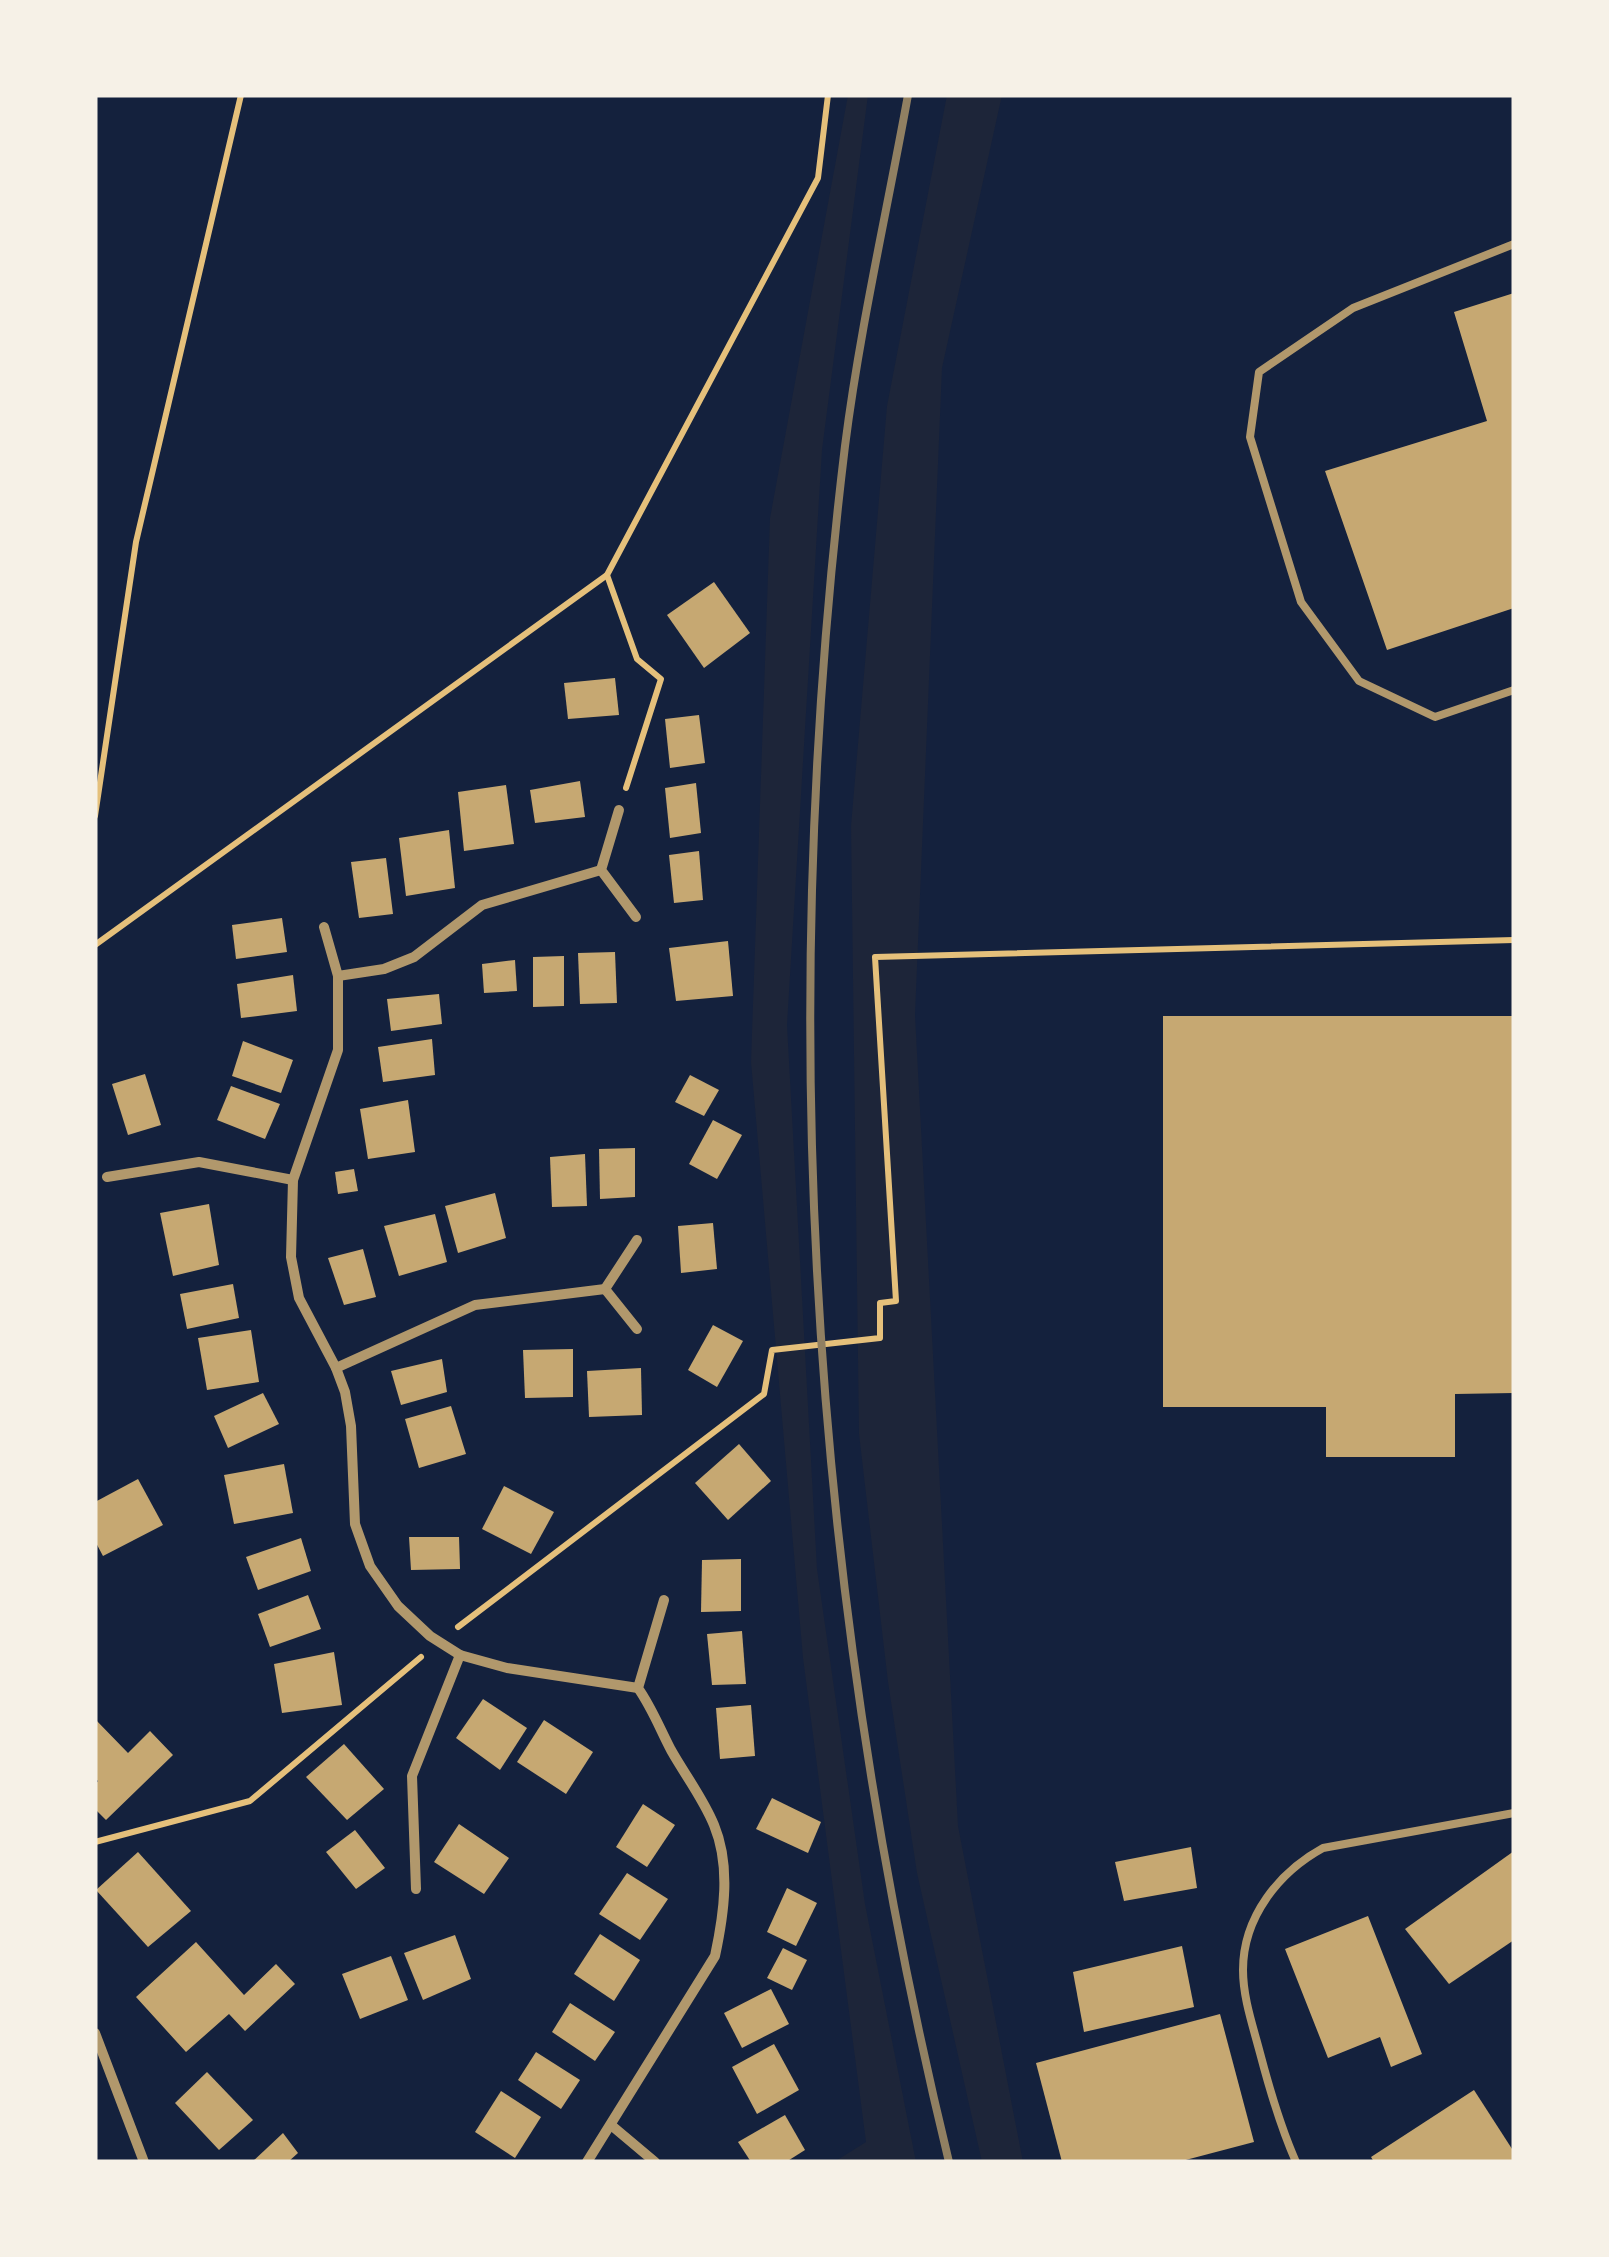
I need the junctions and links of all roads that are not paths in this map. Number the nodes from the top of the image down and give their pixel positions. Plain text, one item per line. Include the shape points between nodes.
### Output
1 (1514, 244) edge
2 (1514, 690) edge
3 (619, 810) road end
4 (601, 870) junction
5 (636, 917) dead end
6 (324, 927) dead end
7 (338, 976) junction
8 (107, 1177) dead end
9 (293, 1180) junction
10 (637, 1240) dead end
11 (605, 1289) junction
12 (637, 1329) dead end
13 (336, 1368) junction
14 (664, 1600) dead end
15 (460, 1655) junction
16 (638, 1688) junction
17 (1514, 1813) edge
18 (416, 1889) dead end
19 (95, 2033) edge
20 (611, 2126) junction
21 (144, 2162) edge
22 (587, 2162) edge
23 (655, 2162) edge
24 (1296, 2162) edge

1 - 2 lane via 1353,308 1259,372 1250,437 1301,602 1359,680 1435,717
3 - 4 street
4 - 5 street
4 - 7 street via 482,905 414,957
6 - 7 street
7 - 9 street via 338,1050
8 - 9 street via 199,1162
9 - 13 street via 291,1257 300,1298
10 - 11 street
11 - 12 street
11 - 13 street via 475,1305
13 - 15 street via 351,1426 355,1524 370,1566 398,1606
14 - 16 street
15 - 16 street
15 - 18 street via 412,1776
16 - 20 street via 715,1828 724,1877 722,1919 715,1956
17 - 24 lane via 1324,1848 1297,1862 1258,1912 1247,1940 1246,1999 1276,2118
19 - 21 street
20 - 22 street
20 - 23 street

